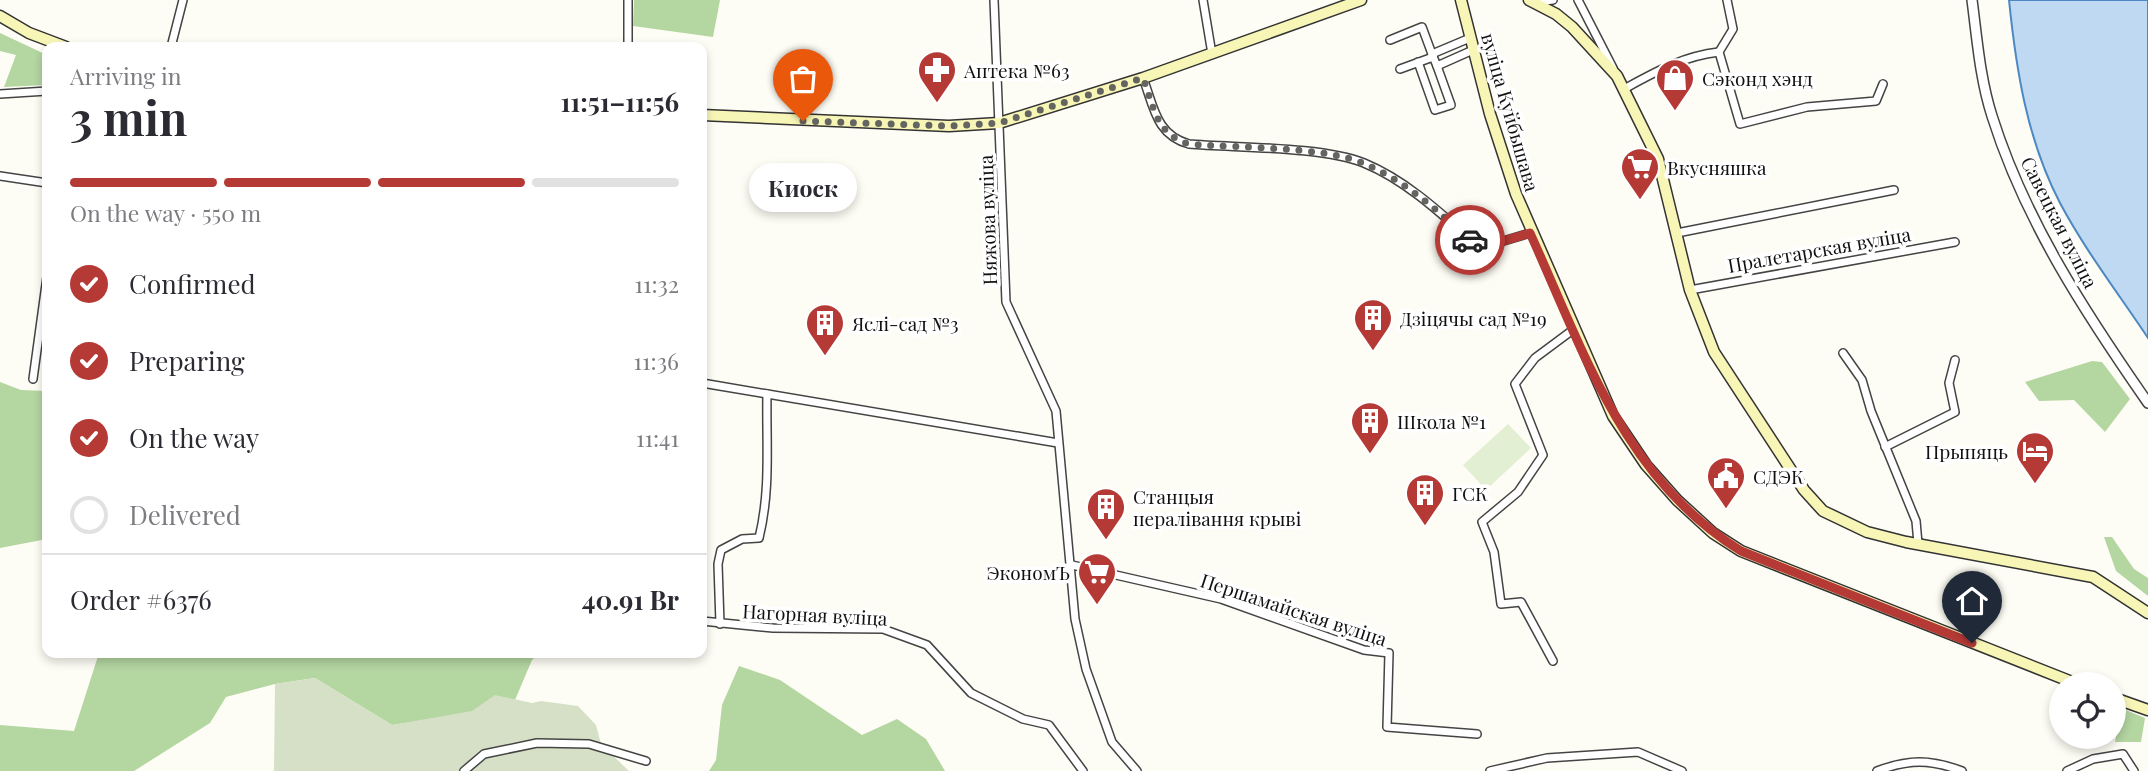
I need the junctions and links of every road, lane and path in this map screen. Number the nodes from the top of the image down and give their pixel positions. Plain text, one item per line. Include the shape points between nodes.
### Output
1 (183, 0) edge
2 (628, 0) edge
3 (994, 0) edge
4 (1203, 0) edge
5 (1361, 0) edge
6 (1461, 0) edge
7 (1553, 0) edge
8 (1578, 0) edge
9 (1727, 0) edge
10 (1972, 0) edge
11 (1533, 1) edge
12 (0, 16) edge
13 (1470, 38) junction
14 (1390, 40) dead end
15 (53, 42) edge
16 (172, 42) edge
17 (628, 42) edge
18 (1473, 50) junction
19 (1719, 52) junction
20 (1212, 54) junction
21 (1433, 55) junction
22 (1418, 62) junction
23 (1437, 66) junction
24 (1399, 69) dead end
25 (1617, 76) junction
26 (1143, 78) junction
27 (1883, 84) dead end
28 (1624, 89) junction
29 (42, 90) edge
30 (0, 94) edge
31 (707, 115) edge
32 (999, 123) junction
33 (0, 176) edge
34 (42, 182) edge
35 (1894, 190) dead end
36 (1530, 233) junction
37 (1676, 233) junction
38 (1955, 242) dead end
39 (1690, 290) junction
40 (42, 313) edge
41 (1574, 330) junction
42 (1843, 353) dead end
43 (1955, 360) dead end
44 (33, 379) dead end
45 (707, 384) edge
46 (767, 394) junction
47 (2148, 403) edge
48 (1058, 443) junction
49 (1885, 447) junction
50 (1918, 544) junction
51 (1072, 565) junction
52 (2148, 614) edge
53 (707, 622) edge
54 (720, 624) junction
55 (1553, 660) dead end
56 (2049, 673) edge
57 (2126, 702) edge
58 (2148, 710) edge
59 (1477, 734) dead end
60 (646, 761) dead end
61 (464, 771) edge
62 (1083, 771) edge
63 (1137, 771) edge
64 (1490, 771) edge
65 (1682, 771) edge
66 (1877, 771) edge
67 (1962, 771) edge
68 (2067, 771) edge
69 (2134, 771) edge

1 - 16 street
2 - 17 street
3 - 32 street, Няжова вуліца
4 - 20 street
5 - 20 main road
6 - 13 main road, вуліца Куйбышава
7 - 11 street
8 - 25 street
9 - 19 street via 1732,29
10 - 47 street, Савецкая вуліца via 1991,113 2011,171 2076,294
11 - 25 main road via 1572,27
12 - 15 main road
13 - 18 main road, вуліца Куйбышава
13 - 21 street
14 - 21 street via 1422,27
18 - 23 street
18 - 36 main road, вуліца Куйбышава
19 - 27 street via 1740,124 1807,107 1876,101
19 - 28 street via 1670,64
20 - 26 main road
21 - 22 street
21 - 23 street
22 - 23 street via 1435,110 1451,104
22 - 24 street
25 - 28 main road
26 - 32 main road
26 - 36 street via 1161,127 1172,139 1323,153 1363,163 1433,206 1480,248
28 - 37 main road via 1658,159
29 - 30 street
31 - 32 main road via 871,124
32 - 48 street, Няжова вуліца via 1006,302 1056,411
33 - 34 street
35 - 37 street
36 - 41 main road, вуліца Куйбышава
37 - 39 main road
38 - 39 street, Пралетарская вуліца
39 - 50 main road via 1714,352 1804,490 1823,511 1867,532
40 - 44 street
41 - 55 street via 1535,358 1515,384 1544,455 1518,492 1482,522 1494,552 1501,604 1521,602
41 - 56 main road, вуліца Куйбышава via 1613,416 1646,465 1713,533 1741,551
42 - 49 street via 1862,380
43 - 49 street via 1949,383 1955,412
45 - 46 street
46 - 48 street
46 - 54 street via 767,505 759,538 742,539 722,550 718,564
48 - 51 street
49 - 50 street via 1916,520
50 - 52 main road via 2093,577
51 - 59 street, Першамайская вуліца via 1221,599 1364,650 1389,653 1387,727
51 - 63 street via 1075,619 1086,669 1112,742
53 - 54 street, Нагорная вуліца
54 - 62 street, Нагорная вуліца via 883,629 927,645 971,693 1023,719 1049,724
57 - 58 main road
60 - 61 street via 589,744 537,743 484,754
64 - 65 street via 1547,758 1638,752
66 - 67 street via 1921,759
68 - 69 street via 2093,759 2123,754

